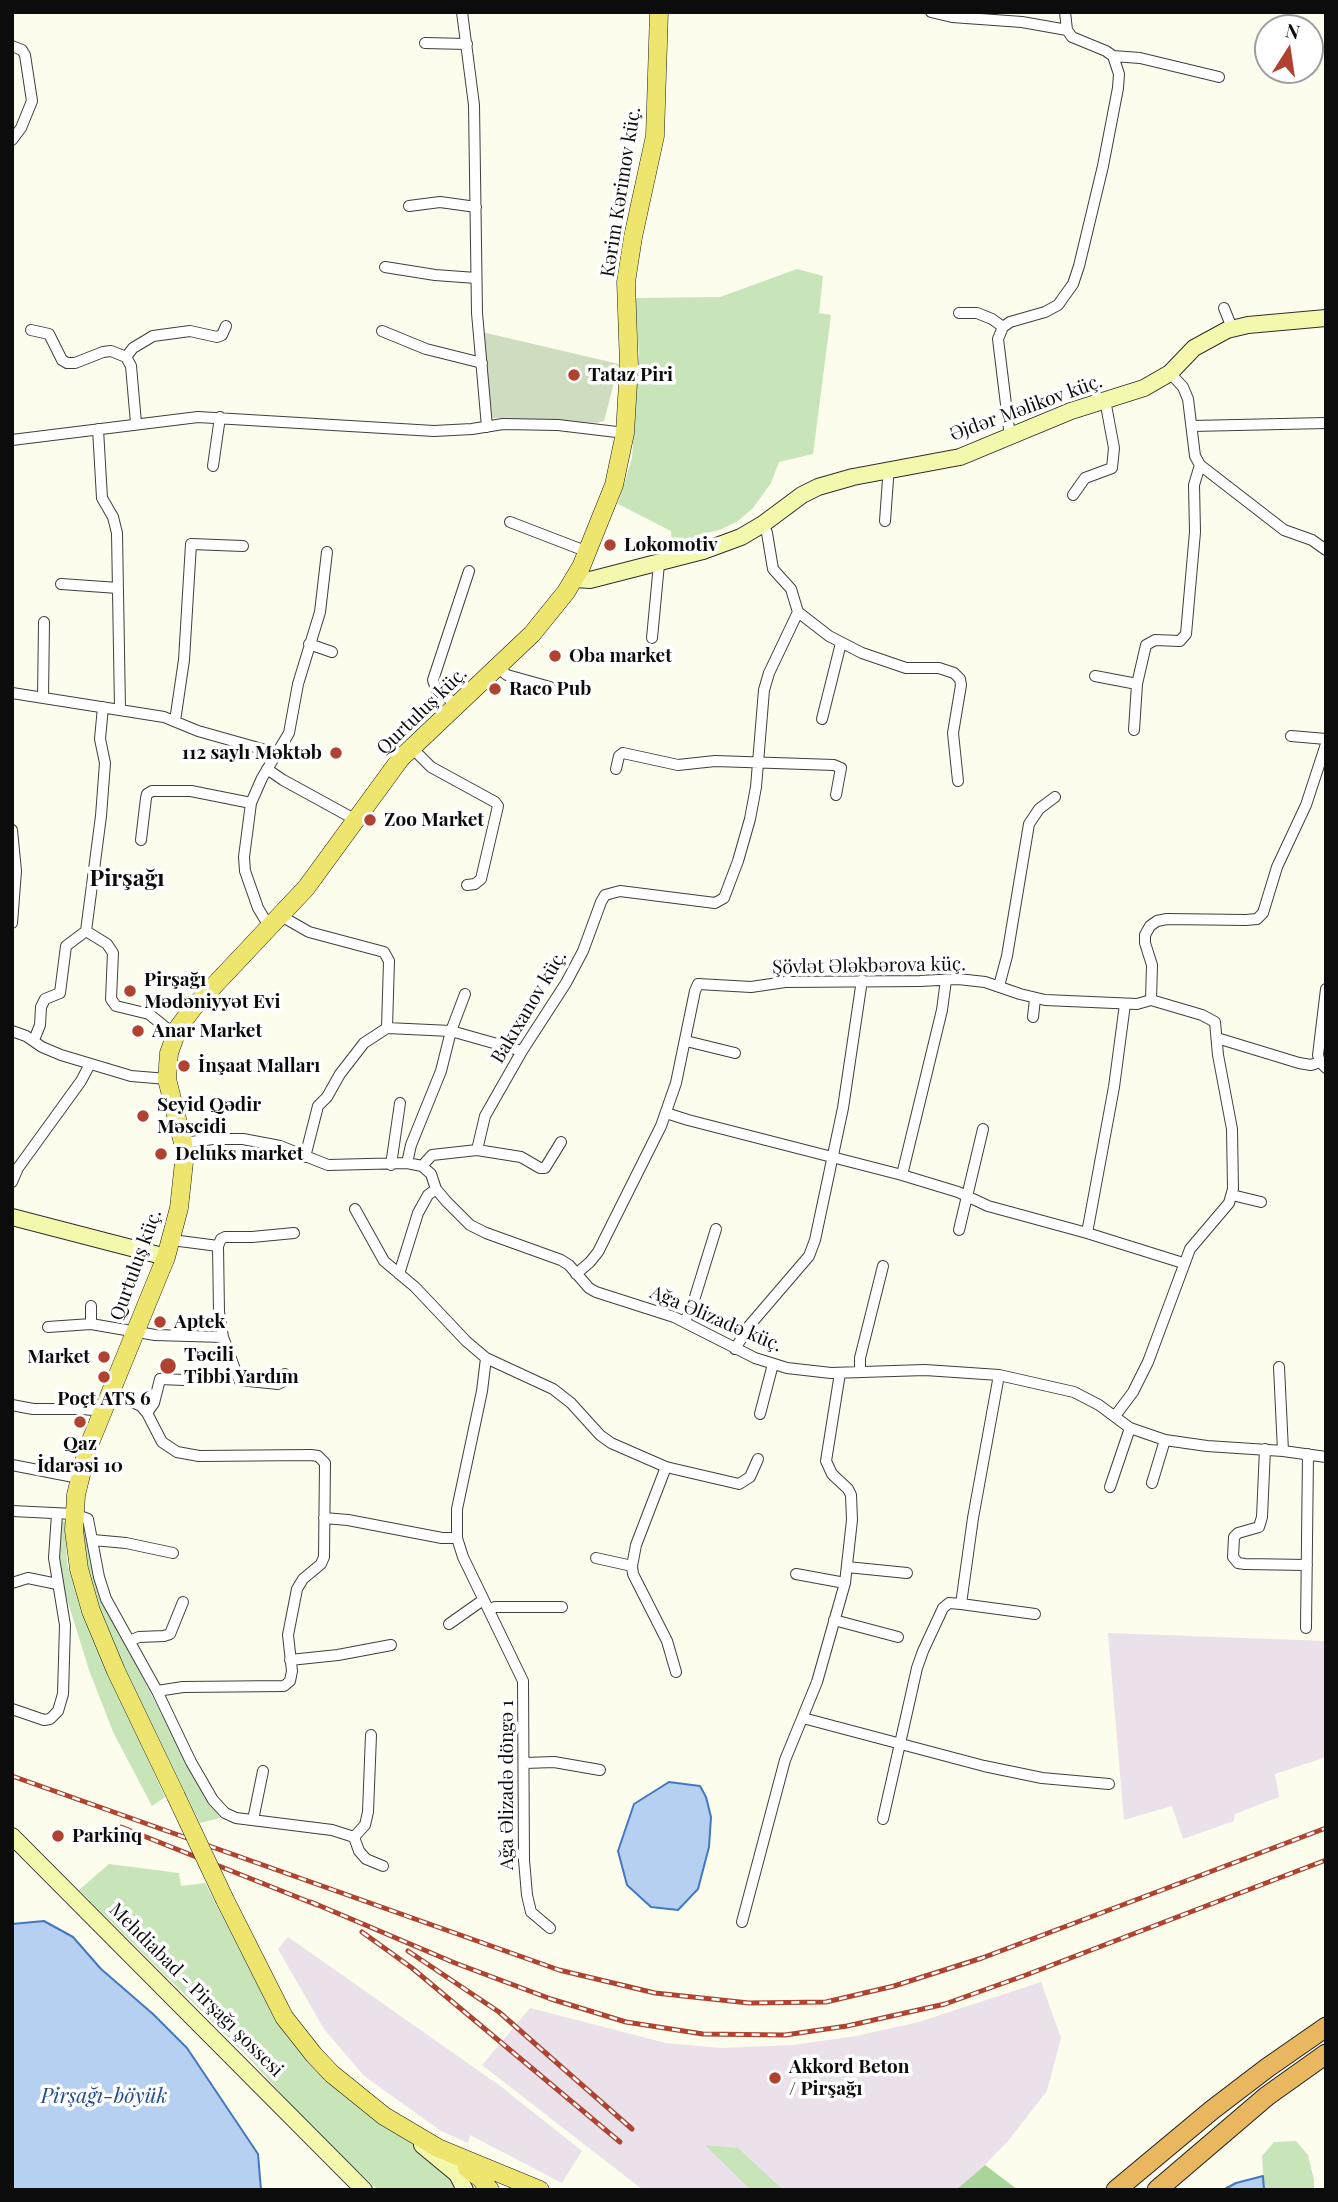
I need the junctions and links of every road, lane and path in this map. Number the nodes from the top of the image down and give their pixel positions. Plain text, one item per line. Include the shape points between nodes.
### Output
1 (463, 12) edge
2 (659, 12) edge
3 (931, 12) edge
4 (1065, 12) edge
5 (1067, 30) junction
6 (425, 43) dead end
7 (467, 44) junction
8 (12, 46) edge
9 (1113, 56) junction
10 (1219, 77) dead end
11 (12, 140) edge
12 (409, 206) dead end
13 (477, 207) junction
14 (385, 267) dead end
15 (477, 278) junction
16 (1224, 308) dead end
17 (959, 313) dead end
18 (1326, 318) edge
19 (226, 326) dead end
20 (1003, 327) junction
21 (1232, 328) junction
22 (31, 330) dead end
23 (382, 331) dead end
24 (126, 357) junction
25 (482, 363) junction
26 (1170, 373) junction
27 (1105, 400) junction
28 (220, 417) junction
29 (136, 423) junction
30 (1326, 423) edge
31 (1192, 426) junction
32 (487, 427) junction
33 (98, 429) junction
34 (625, 433) junction
35 (1010, 437) junction
36 (12, 440) edge
37 (1199, 465) junction
38 (213, 466) dead end
39 (887, 470) junction
40 (1073, 495) dead end
41 (885, 521) dead end
42 (510, 522) dead end
43 (763, 524) junction
44 (191, 531) dead end
45 (191, 544) junction
46 (243, 546) dead end
47 (1326, 550) edge
48 (327, 552) dead end
49 (588, 552) junction
50 (659, 564) junction
51 (469, 571) dead end
52 (575, 579) junction
53 (61, 584) dead end
54 (118, 588) junction
55 (798, 612) junction
56 (44, 622) dead end
57 (652, 638) dead end
58 (841, 643) junction
59 (309, 644) junction
60 (332, 652) dead end
61 (497, 667) junction
62 (1095, 676) dead end
63 (1137, 684) junction
64 (550, 687) dead end
65 (12, 693) edge
66 (43, 698) junction
67 (457, 705) junction
68 (103, 707) junction
69 (120, 709) junction
70 (821, 719) dead end
71 (175, 720) junction
72 (1134, 730) dead end
73 (1291, 736) dead end
74 (1326, 738) edge
75 (1326, 744) edge
76 (411, 747) junction
77 (277, 755) junction
78 (757, 761) junction
79 (267, 769) junction
80 (616, 769) dead end
81 (958, 781) dead end
82 (836, 795) dead end
83 (1055, 797) dead end
84 (251, 803) junction
85 (356, 820) junction
86 (12, 830) edge
87 (141, 840) dead end
88 (467, 885) dead end
89 (13, 897) edge
90 (276, 922) junction
91 (12, 923) edge
92 (86, 931) junction
93 (862, 980) junction
94 (946, 980) junction
95 (999, 986) junction
96 (1326, 989) edge
97 (465, 994) dead end
98 (1035, 999) junction
99 (1154, 1002) junction
100 (1125, 1004) junction
101 (1033, 1017) dead end
102 (387, 1028) junction
103 (12, 1031) edge
104 (451, 1031) junction
105 (175, 1035) junction
106 (1217, 1038) junction
107 (34, 1040) junction
108 (686, 1041) junction
109 (522, 1051) junction
110 (735, 1053) dead end
111 (90, 1064) junction
112 (1323, 1065) edge
113 (167, 1079) junction
114 (400, 1103) dead end
115 (666, 1113) junction
116 (983, 1129) dead end
117 (561, 1142) dead end
118 (183, 1143) junction
119 (477, 1150) junction
120 (305, 1157) junction
121 (832, 1158) junction
122 (407, 1163) junction
123 (391, 1165) junction
124 (422, 1166) junction
125 (902, 1175) junction
126 (12, 1182) edge
127 (436, 1189) junction
128 (1232, 1195) junction
129 (967, 1197) junction
130 (1261, 1202) dead end
131 (355, 1209) dead end
132 (12, 1217) edge
133 (716, 1229) dead end
134 (958, 1230) dead end
135 (294, 1233) dead end
136 (1087, 1233) junction
137 (218, 1246) junction
138 (169, 1249) junction
139 (1183, 1263) junction
140 (883, 1266) dead end
141 (399, 1274) junction
142 (576, 1274) junction
143 (91, 1306) dead end
144 (685, 1322) junction
145 (91, 1324) junction
146 (48, 1326) dead end
147 (134, 1333) junction
148 (223, 1337) junction
149 (734, 1349) junction
150 (486, 1358) junction
151 (773, 1364) junction
152 (1279, 1367) dead end
153 (840, 1373) junction
154 (860, 1373) junction
155 (285, 1374) dead end
156 (999, 1375) junction
157 (184, 1380) dead end
158 (110, 1392) junction
159 (12, 1405) edge
160 (102, 1411) junction
161 (147, 1413) junction
162 (760, 1414) dead end
163 (1115, 1416) junction
164 (1130, 1427) junction
165 (1165, 1440) junction
166 (1265, 1449) junction
167 (1283, 1451) junction
168 (1308, 1454) junction
169 (1326, 1457) edge
170 (758, 1459) dead end
171 (12, 1465) edge
172 (667, 1467) junction
173 (79, 1478) junction
174 (1152, 1483) dead end
175 (1110, 1487) dead end
176 (12, 1511) edge
177 (66, 1514) junction
178 (324, 1518) junction
179 (457, 1538) junction
180 (93, 1540) junction
181 (173, 1553) dead end
182 (596, 1558) dead end
183 (1307, 1565) junction
184 (632, 1566) junction
185 (847, 1567) junction
186 (907, 1573) dead end
187 (796, 1574) dead end
188 (12, 1583) edge
189 (845, 1583) junction
190 (57, 1584) junction
191 (183, 1602) dead end
192 (961, 1604) junction
193 (486, 1605) junction
194 (562, 1607) dead end
195 (1035, 1614) dead end
196 (834, 1620) junction
197 (449, 1624) dead end
198 (1306, 1628) dead end
199 (898, 1637) dead end
200 (130, 1640) junction
201 (391, 1645) dead end
202 (290, 1660) junction
203 (676, 1672) dead end
204 (157, 1692) junction
205 (12, 1709) edge
206 (803, 1718) junction
207 (371, 1735) dead end
208 (900, 1743) junction
209 (525, 1763) junction
210 (600, 1770) dead end
211 (263, 1771) dead end
212 (1109, 1784) dead end
213 (253, 1819) junction
214 (883, 1819) dead end
215 (12, 1836) edge
216 (354, 1837) junction
217 (383, 1866) dead end
218 (742, 1922) dead end
219 (550, 1928) dead end
220 (1326, 2027) edge
221 (1326, 2054) edge
222 (384, 2116) junction
223 (438, 2148) junction
224 (1161, 2152) junction
225 (364, 2190) edge
226 (465, 2190) edge
227 (490, 2190) edge
228 (527, 2190) edge
229 (539, 2190) edge
230 (1116, 2190) edge
231 (1126, 2190) edge
232 (1158, 2190) edge

1 - 7 street
2 - 34 main road, Kərim Kərimov küç. via 655,136 626,282 629,366
3 - 5 street
4 - 5 street
5 - 9 street via 1072,37
6 - 7 street
7 - 13 street
8 - 11 street via 24,55 32,101
9 - 10 street
9 - 20 street via 1119,74 1112,126 1073,284 1058,305
12 - 13 street via 440,202
13 - 15 street
14 - 15 street
15 - 25 street
16 - 21 street
17 - 20 street via 977,313
18 - 21 street, Əjdər Məlikov küç.
19 - 24 street via 217,337 190,331 153,336
20 - 35 street via 999,358
21 - 26 street, Əjdər Məlikov küç. via 1194,348
22 - 24 street via 49,334 67,363 111,351
23 - 25 street via 426,349
24 - 29 street via 131,366
25 - 32 street
26 - 27 street, Əjdər Məlikov küç. via 1144,388
26 - 31 street via 1185,391
27 - 35 street, Əjdər Məlikov küç.
27 - 40 street via 1114,447 1112,468 1085,478
28 - 29 street
28 - 32 street via 434,431
28 - 38 street
29 - 33 street
30 - 31 street
31 - 37 street
32 - 34 street via 558,425
33 - 36 street
33 - 54 street via 102,498 117,533
34 - 49 main road, Kərim Kərimov küç. via 614,485
35 - 39 street, Əjdər Məlikov küç. via 960,457
37 - 47 street via 1284,530
37 - 63 street via 1186,634 1180,641 1155,640 1146,645
39 - 41 street
39 - 43 street, Əjdər Məlikov küç. via 818,487
42 - 49 street
43 - 50 street, Əjdər Məlikov küç. via 724,544
43 - 55 street via 773,569 791,589
44 - 45 street
45 - 46 street
45 - 71 street via 184,660
48 - 59 street via 320,612
49 - 52 main road, Kərim Kərimov küç.
50 - 52 street, Əjdər Məlikov küç. via 590,580
50 - 57 street
51 - 67 street via 433,680
52 - 61 main road, Qurtuluş küç. via 551,612
53 - 54 street
54 - 69 street
55 - 58 street
55 - 78 street, Bakıxanov küç. via 764,690
56 - 66 street
58 - 70 street
58 - 81 street via 906,667 939,668 960,679 953,733
59 - 60 street
59 - 77 street via 289,733
61 - 64 street via 507,675
61 - 67 main road, Qurtuluş küç.
62 - 63 street
63 - 72 street
65 - 66 street
66 - 68 street
67 - 76 main road, Qurtuluş küç.
68 - 69 street
68 - 92 street via 101,816
69 - 71 street
71 - 77 street
73 - 74 street
75 - 99 street via 1263,914 1245,920 1167,919 1150,926 1145,943 1152,965
76 - 85 main road, Qurtuluş küç.
76 - 88 street via 431,766 498,806 481,878
77 - 79 street
78 - 80 street via 678,765 623,753
78 - 82 street via 839,765 842,773
78 - 109 street, Bakıxanov küç. via 750,819 721,902 620,891 606,895 566,983
79 - 84 street
79 - 85 street
83 - 95 street via 1029,824
84 - 87 street via 191,791 152,791 147,794
84 - 90 street via 245,871 258,908
85 - 90 main road, Qurtuluş küç.
86 - 89 street
89 - 91 street
90 - 102 street via 384,952 389,961
90 - 105 main road, Qurtuluş küç. via 208,990
92 - 105 street via 113,953 111,999 116,1006 149,1014
92 - 107 street via 66,946 60,993 45,999
93 - 94 street, Şövlət Ələkbərova küç.
93 - 108 street, Şövlət Ələkbərova küç. via 751,987 698,984
93 - 121 street
94 - 95 street, Şövlət Ələkbərova küç.
94 - 125 street
95 - 98 street, Şövlət Ələkbərova küç.
96 - 112 street via 1318,1043
97 - 104 street
98 - 100 street, Şövlət Ələkbərova küç.
98 - 101 street
99 - 100 street, Şövlət Ələkbərova küç.
99 - 106 street via 1212,1019
100 - 136 street
102 - 104 street
102 - 120 street via 364,1043 317,1106
103 - 107 street
104 - 109 street
104 - 122 street
105 - 113 main road, Qurtuluş küç.
106 - 112 street via 1299,1063
106 - 128 street via 1233,1138
107 - 111 street via 49,1051
108 - 110 street
108 - 115 street, Şövlət Ələkbərova küç.
109 - 119 street, Bakıxanov küç. via 485,1116
111 - 113 street via 131,1076
111 - 126 street
113 - 118 main road, Qurtuluş küç.
114 - 123 street
115 - 121 street
115 - 142 street, Şövlət Ələkbərova küç. via 598,1252
116 - 129 street
117 - 119 street via 545,1168 521,1157
118 - 120 street via 243,1139 280,1146
118 - 138 main road, Qurtuluş küç. via 183,1180
119 - 124 street via 432,1155
120 - 123 street via 328,1166
121 - 125 street
121 - 149 street via 809,1256
122 - 123 street
122 - 124 street
124 - 127 street, Ağa Əlizadə küç.
125 - 129 street
127 - 141 street via 418,1213
127 - 142 street, Ağa Əlizadə küç. via 470,1225 551,1255
128 - 130 street
128 - 139 street
129 - 134 street
129 - 136 street
131 - 141 street via 377,1250
132 - 138 street
133 - 144 street
135 - 137 street via 225,1237
136 - 139 street
137 - 138 street
137 - 148 street
138 - 147 main road, Qurtuluş küç.
139 - 163 street via 1148,1362
140 - 154 street
141 - 150 street
142 - 144 street, Ağa Əlizadə küç. via 596,1292
143 - 145 street
144 - 149 street, Ağa Əlizadə küç.
145 - 146 street
145 - 147 street
147 - 148 street
147 - 158 main road, Qurtuluş küç.
148 - 155 street via 239,1380 278,1384
149 - 151 street, Ağa Əlizadə küç.
150 - 172 street via 553,1389 611,1443
150 - 179 street, Ağa Əlizadə döngə 1 via 457,1508
151 - 153 street, Ağa Əlizadə küç.
151 - 162 street
152 - 167 street
153 - 154 street, Ağa Əlizadə küç.
153 - 185 street via 826,1461 851,1496
154 - 156 street, Ağa Əlizadə küç.
156 - 163 street, Ağa Əlizadə küç. via 1074,1392
156 - 192 street
157 - 161 street via 160,1379
158 - 160 main road, Qurtuluş küç.
158 - 161 street
159 - 160 street
160 - 173 main road, Qurtuluş küç.
161 - 178 street via 162,1442 187,1455 318,1456 326,1471
163 - 164 street, Ağa Əlizadə küç.
164 - 165 street, Ağa Əlizadə küç.
164 - 175 street
165 - 166 street, Ağa Əlizadə küç.
165 - 174 street
166 - 167 street, Ağa Əlizadə küç.
166 - 183 street via 1262,1517 1259,1527 1234,1537 1233,1557 1245,1564
167 - 168 street, Ağa Əlizadə küç.
168 - 169 street, Ağa Əlizadə küç.
168 - 183 street
170 - 172 street via 750,1477 739,1484
171 - 173 street
172 - 184 street
173 - 177 main road, Qurtuluş küç.
176 - 177 street
177 - 180 street via 88,1518
177 - 190 street via 54,1558
177 - 222 main road, Qurtuluş küç., bridge via 92,1611 116,1671 270,1993 297,2036 332,2074
178 - 179 street
178 - 202 street via 324,1557 297,1589 288,1635
179 - 193 street, Ağa Əlizadə döngə 1
180 - 181 street
180 - 200 street via 106,1599
182 - 184 street
183 - 198 street
184 - 203 street via 667,1641
185 - 186 street
185 - 189 street
187 - 189 street
188 - 190 street via 28,1578
189 - 196 street
190 - 205 street via 65,1625 64,1682 58,1710 44,1720
191 - 200 street via 170,1634
192 - 195 street
192 - 208 street via 949,1603 943,1608 923,1651
193 - 194 street
193 - 197 street
193 - 209 street, Ağa Əlizadə döngə 1 via 523,1681
196 - 199 street
196 - 206 street
200 - 204 street
201 - 202 street
202 - 204 street via 292,1677 284,1686 183,1686
204 - 213 street via 213,1800 225,1813
206 - 208 street
206 - 218 street via 785,1760
207 - 216 street via 368,1812 365,1825
208 - 212 street via 984,1766
208 - 214 street
209 - 210 street via 554,1762
209 - 219 street, Ağa Əlizadə döngə 1 via 527,1895 531,1912
211 - 213 street
213 - 216 street
215 - 225 street, Mehdiabad - Pirşağı şossesi
216 - 217 street via 366,1859
220 - 224 highway
221 - 232 highway via 1267,2096
222 - 223 main road, Qurtuluş küç.
222 - 226 street via 447,2164
223 - 227 main road
223 - 229 main road
224 - 230 highway
224 - 231 highway
228 - 229 main road

